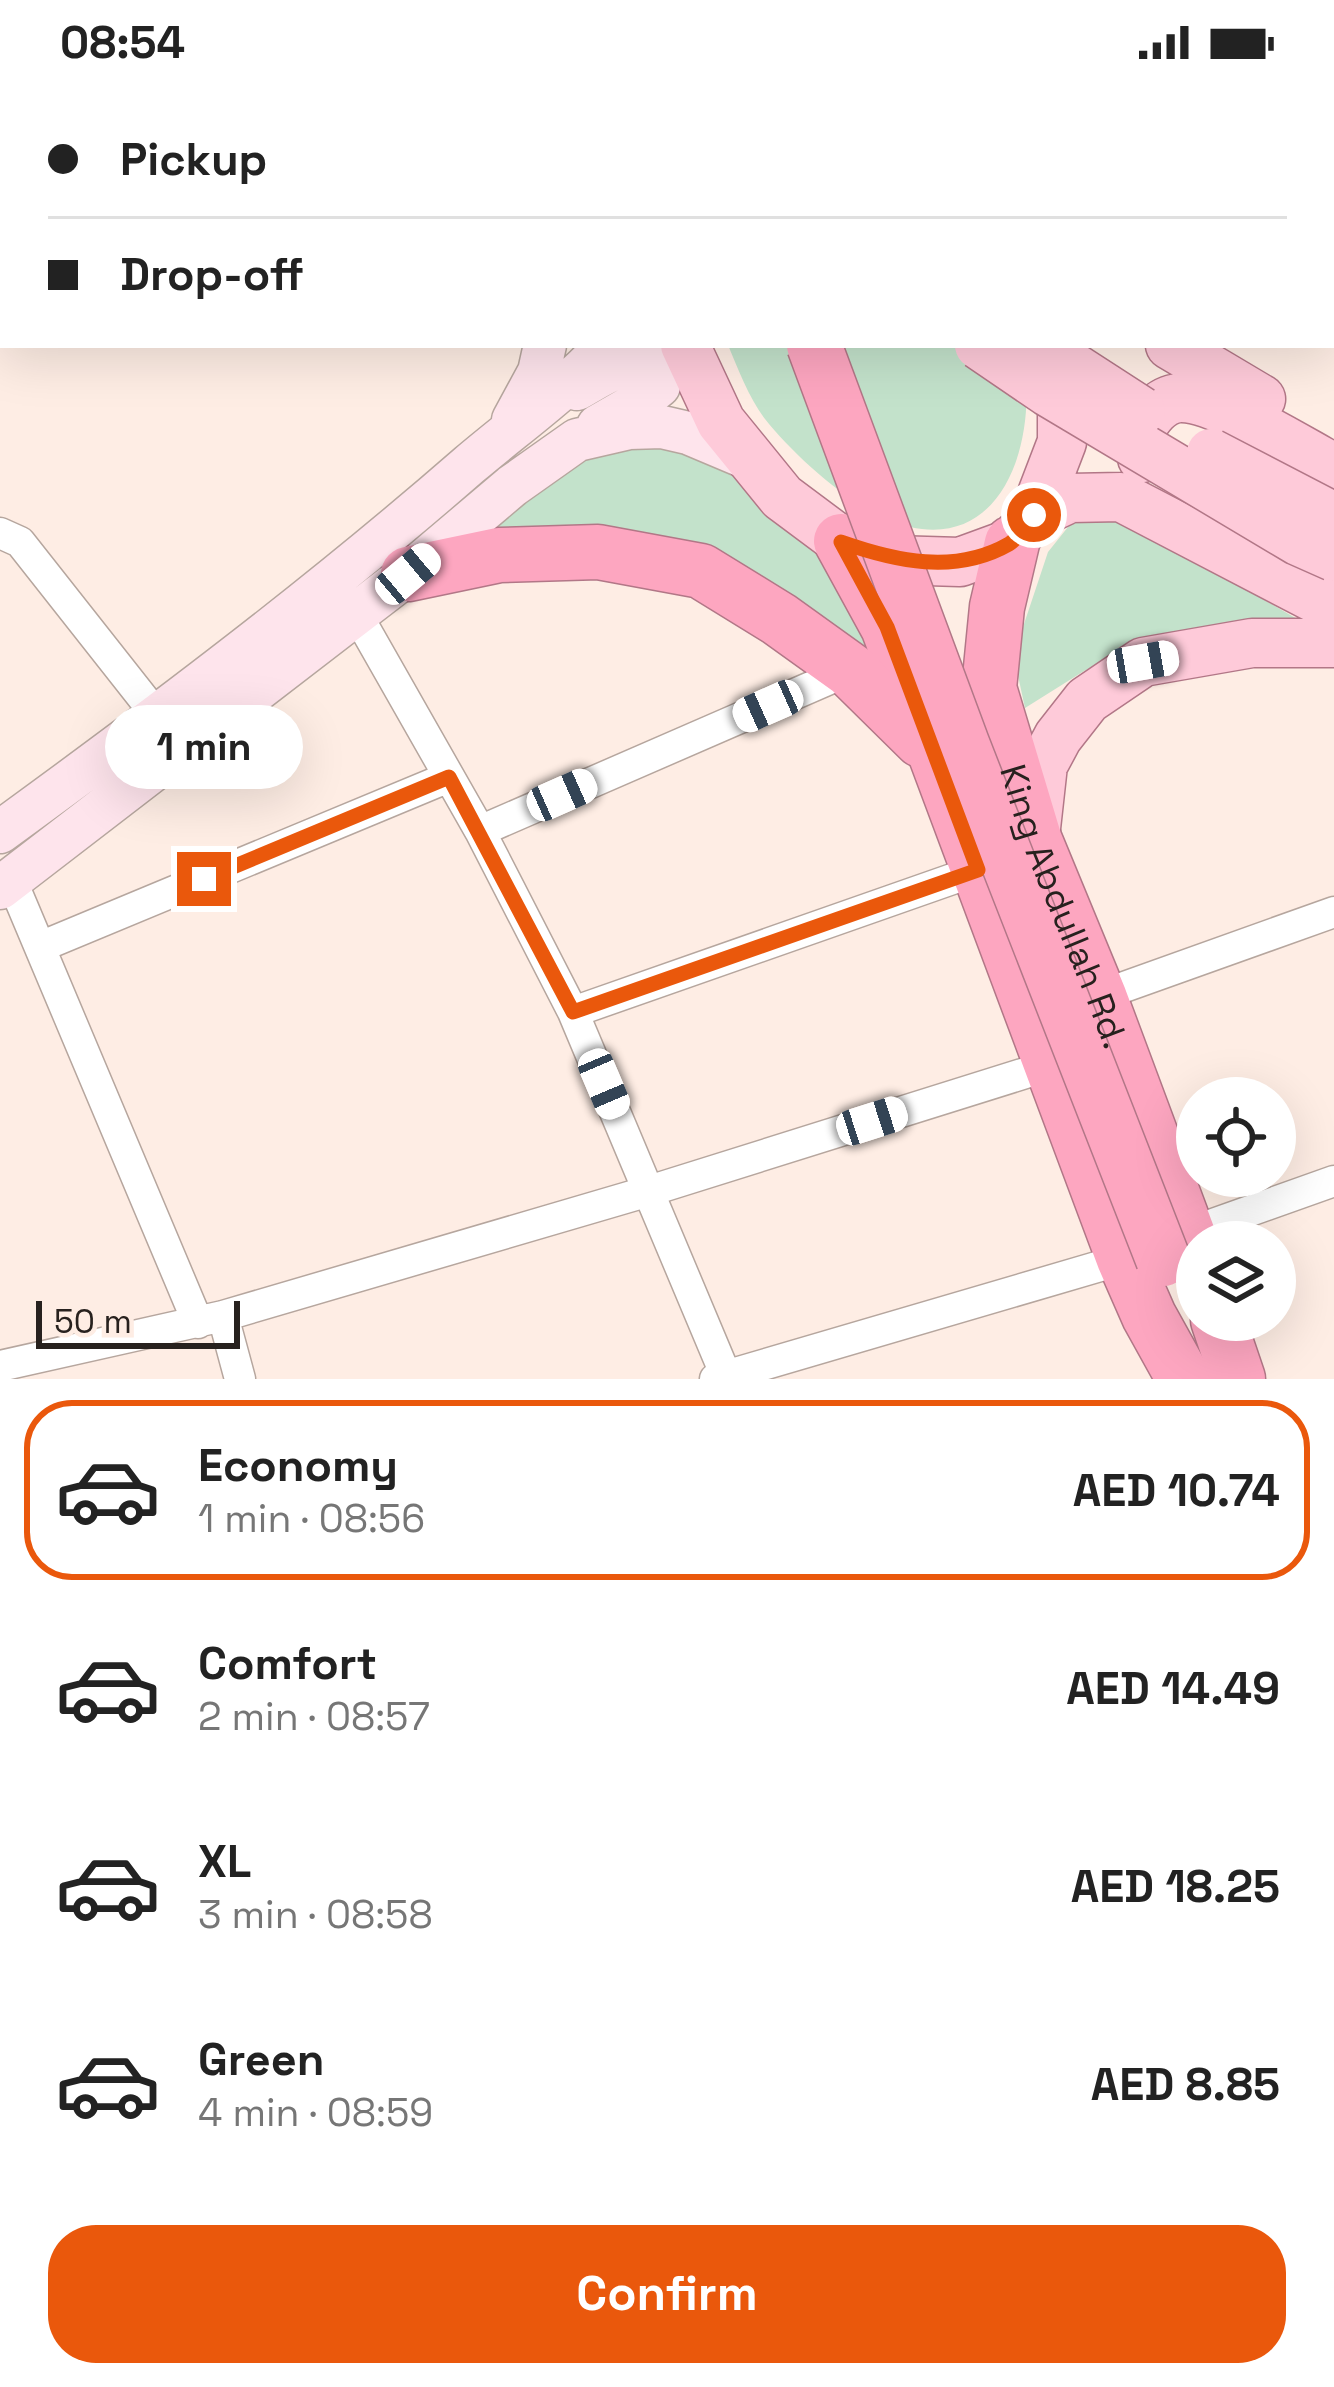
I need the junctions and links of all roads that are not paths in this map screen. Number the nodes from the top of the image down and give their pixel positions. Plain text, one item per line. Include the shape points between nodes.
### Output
1 (544, 348) edge
2 (604, 348) edge
3 (686, 348) edge
4 (815, 348) edge
5 (983, 348) edge
6 (1044, 348) edge
7 (1060, 348) edge
8 (1182, 350) edge
9 (543, 407) junction
10 (1334, 439) edge
11 (577, 440) junction
12 (479, 457) junction
13 (752, 460) junction
14 (1334, 468) edge
15 (1334, 518) edge
16 (1023, 529) junction
17 (7, 542) edge
18 (841, 542) junction
19 (1334, 557) edge
20 (408, 574) junction
21 (1334, 583) edge
22 (1334, 608) edge
23 (356, 613) junction
24 (1334, 643) edge
25 (850, 670) junction
26 (158, 717) junction
27 (931, 750) junction
28 (449, 777) junction
29 (480, 831) junction
30 (0, 832) edge
31 (1035, 842) junction
32 (978, 870) junction
33 (6, 884) edge
34 (1334, 912) edge
35 (40, 947) junction
36 (1099, 996) junction
37 (573, 1012) junction
38 (1051, 1065) junction
39 (1334, 1181) edge
40 (649, 1191) junction
41 (1168, 1253) edge
42 (211, 1320) junction
43 (1225, 1341) edge
44 (0, 1366) edge
45 (773, 1372) edge
46 (721, 1377) edge
47 (240, 1379) edge
48 (1184, 1379) edge
49 (1194, 1379) edge
50 (1238, 1379) edge

1 - 12 street via 513,421
2 - 9 street
3 - 13 main road via 721,422
4 - 41 highway, bridge via 962,744
5 - 19 main road, bridge
6 - 15 main road, bridge via 1187,440
7 - 16 main road via 1062,442
8 - 10 main road
9 - 11 street via 609,371 651,364 659,386
9 - 12 street
11 - 13 street via 662,428
11 - 20 street
12 - 26 street
13 - 18 main road via 782,497
14 - 21 main road via 1207,402 1177,398 1152,410 1138,433 1142,458 1168,485
16 - 18 main road via 961,562 893,560
16 - 22 main road via 1070,498 1121,497
16 - 31 highway, King Abdullah Rd. via 997,607 989,688
17 - 26 street
18 - 27 highway, King Abdullah Rd. via 887,627
20 - 23 street
20 - 25 highway via 499,555 598,552 701,572
23 - 28 street
23 - 33 street
24 - 31 main road via 1252,643 1143,662 1087,700 1058,737 1042,765
25 - 27 highway
25 - 29 street
26 - 30 street
27 - 32 highway, King Abdullah Rd.
28 - 29 street
28 - 35 street
29 - 37 street
31 - 36 highway, King Abdullah Rd.
32 - 37 street
32 - 38 highway, King Abdullah Rd.
33 - 35 street
34 - 36 street
35 - 42 street
36 - 41 highway, King Abdullah Rd.
37 - 40 street
38 - 40 street
38 - 41 highway, King Abdullah Rd.
39 - 41 street
40 - 42 street
40 - 46 street
41 - 45 street
41 - 48 highway, King Abdullah Rd. via 1149,1316
41 - 49 highway
42 - 44 street
42 - 47 street
43 - 50 highway
45 - 46 street

